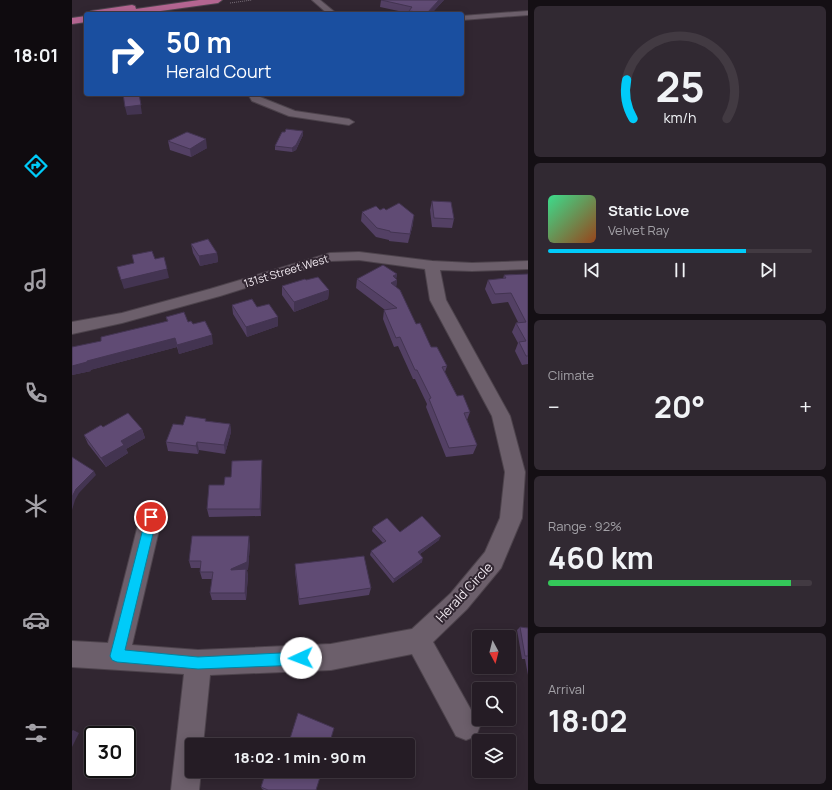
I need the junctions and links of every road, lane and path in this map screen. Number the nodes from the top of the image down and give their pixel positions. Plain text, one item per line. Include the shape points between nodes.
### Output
1 (187, 0) edge
2 (218, 0) edge
3 (316, 0) edge
4 (105, 12) edge
5 (133, 12) edge
6 (331, 12) edge
7 (528, 13) edge
8 (84, 15) edge
9 (72, 17) edge
10 (464, 18) edge
11 (84, 19) edge
12 (72, 21) edge
13 (254, 96) edge
14 (349, 122) dead end
15 (528, 265) edge
16 (432, 266) junction
17 (72, 328) edge
18 (151, 517) dead end
19 (418, 640) junction
20 (72, 654) edge
21 (117, 656) junction
22 (198, 663) junction
23 (466, 726) dead end
24 (184, 790) edge

1 - 4 main road
2 - 5 main road
3 - 6 street
7 - 10 street
8 - 9 main road
11 - 12 main road
13 - 14 street via 293,114
15 - 16 street, 131st Street West
16 - 17 street, 131st Street West via 359,256 330,257 214,293 122,318
16 - 19 street, Herald Circle via 438,300 501,416 515,472 511,518 494,560 459,601
18 - 21 street
19 - 22 street via 331,657
19 - 23 street
20 - 21 street
21 - 22 street
22 - 24 street

